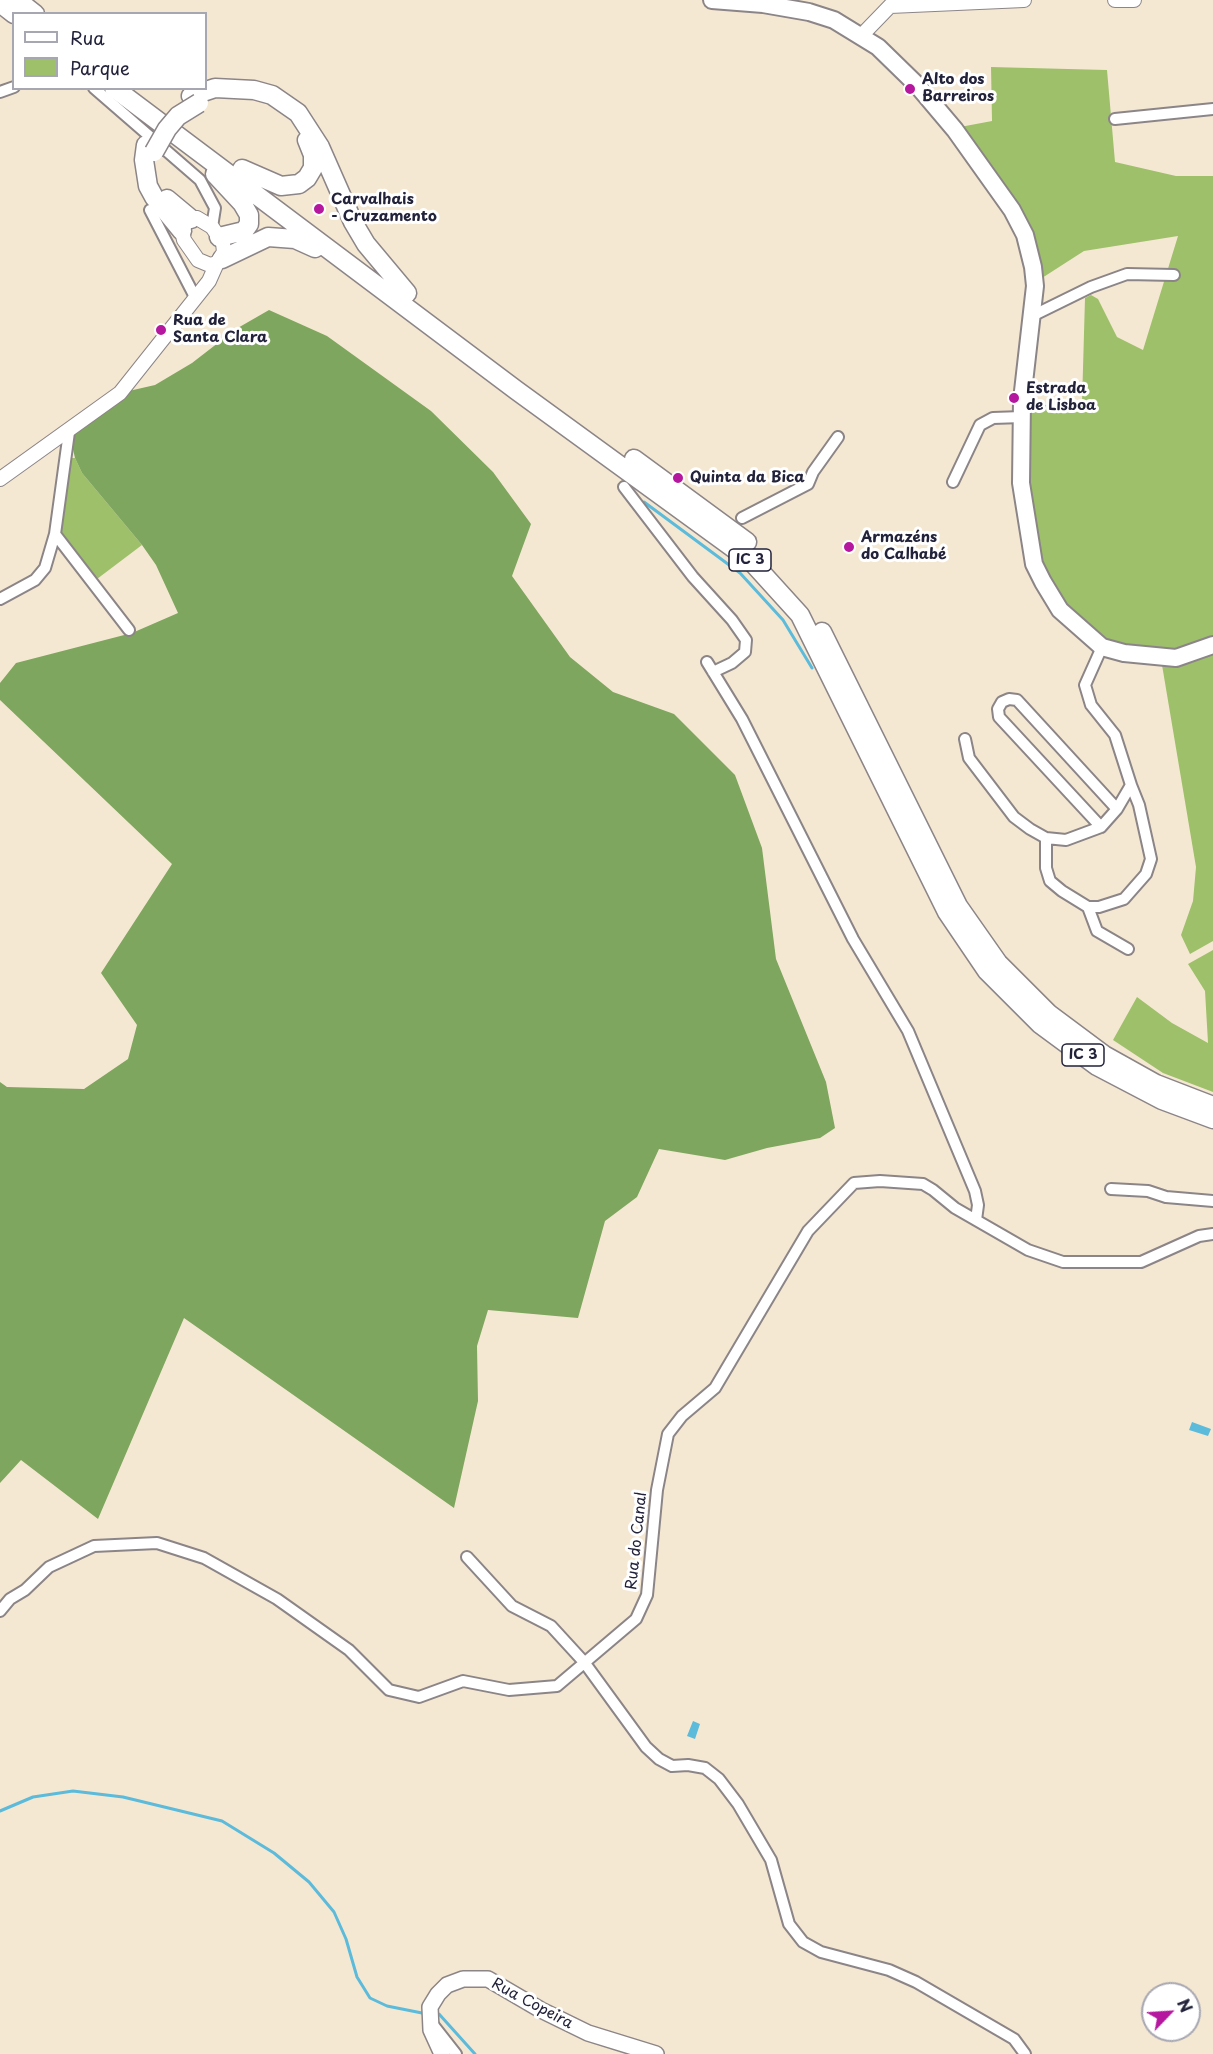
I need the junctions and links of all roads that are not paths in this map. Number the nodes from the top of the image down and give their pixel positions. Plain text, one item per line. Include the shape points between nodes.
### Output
1 (18, 0) edge
2 (712, 0) edge
3 (1024, 0) edge
4 (1115, 0) edge
5 (1134, 0) edge
6 (0, 3) edge
7 (12, 12) edge
8 (33, 12) edge
9 (861, 36) junction
10 (96, 90) edge
11 (117, 90) edge
12 (138, 90) edge
13 (195, 99) junction
14 (1213, 109) edge
15 (1115, 119) dead end
16 (188, 143) junction
17 (242, 169) junction
18 (210, 195) junction
19 (150, 210) dead end
20 (190, 223) junction
21 (215, 232) junction
22 (336, 256) junction
23 (198, 260) junction
24 (219, 261) junction
25 (1174, 275) dead end
26 (407, 293) junction
27 (197, 294) junction
28 (1032, 316) junction
29 (1022, 417) junction
30 (69, 432) junction
31 (838, 437) dead end
32 (0, 479) edge
33 (953, 482) dead end
34 (624, 486) dead end
35 (742, 519) dead end
36 (55, 534) junction
37 (0, 599) edge
38 (129, 630) dead end
39 (1213, 645) edge
40 (1102, 647) junction
41 (706, 662) dead end
42 (713, 672) junction
43 (965, 739) dead end
44 (1131, 785) junction
45 (1117, 809) junction
46 (1101, 827) junction
47 (1046, 838) junction
48 (1088, 907) junction
49 (1128, 950) dead end
50 (1213, 1106) edge
51 (1213, 1119) edge
52 (1111, 1189) dead end
53 (1213, 1201) edge
54 (976, 1220) junction
55 (1213, 1234) edge
56 (467, 1557) dead end
57 (0, 1611) edge
58 (584, 1662) junction
59 (430, 2021) junction
60 (442, 2054) edge
61 (456, 2054) edge
62 (656, 2054) edge
63 (1025, 2054) edge

1 - 8 highway
2 - 9 main road via 809,12 834,20
3 - 9 street via 890,6
4 - 5 street
6 - 7 highway
9 - 28 main road via 878,47 931,101 1012,210 1033,267
10 - 18 street via 200,180
11 - 16 highway, IC 3
12 - 17 highway, IC 3
13 - 17 highway via 255,98 272,105 297,125 312,155 313,168 307,178 290,186 280,186
13 - 20 highway, bridge via 150,149 159,188
13 - 26 highway via 215,88 254,90 272,95 298,113 320,147 366,244
14 - 15 street
16 - 21 highway via 249,215 244,231
16 - 22 highway, IC 3
17 - 26 highway, IC 3
18 - 20 street via 207,207
18 - 21 street via 215,208
19 - 27 street
20 - 21 street
20 - 23 street via 184,240
21 - 24 street via 224,252
22 - 24 highway via 295,239 278,237 256,240
22 - 51 highway, IC 3 via 759,569 800,615 947,912 987,970 1040,1024 1097,1066 1162,1100
23 - 24 street via 210,265
23 - 27 street
24 - 27 street
25 - 28 street via 1127,274
26 - 50 highway, IC 3 via 759,552 786,579 815,618 838,659 958,906 998,963 1049,1014 1104,1055 1156,1084
27 - 30 street via 120,393
28 - 29 main road
29 - 33 street via 993,418 980,425
29 - 40 main road via 1021,483 1034,564 1060,610
30 - 32 street
30 - 36 street
31 - 35 street via 808,484
34 - 42 street via 747,640 745,652
36 - 37 street via 45,568 35,580
36 - 38 street
39 - 40 main road via 1176,658
40 - 44 street via 1085,685 1091,705 1115,735
41 - 42 street
42 - 54 street via 742,719 853,939 908,1031 975,1191
43 - 47 street via 969,758 1014,817
44 - 45 street
44 - 48 street via 1151,859 1146,874 1124,899
45 - 46 street
45 - 46 street via 1017,700 1002,702 999,717
46 - 47 street via 1066,840
47 - 48 street via 1050,881
48 - 49 street via 1097,931
52 - 53 street
54 - 55 street, Rua do Canal via 1028,1250 1063,1262 1142,1262 1199,1236
54 - 58 street, Rua do Canal via 923,1185 880,1180 854,1183 808,1231 715,1388 682,1416 668,1434 657,1490 647,1595 636,1619
56 - 58 street via 512,1606 551,1626
57 - 58 street, Rua do Canal via 49,1567 94,1546 156,1543 204,1558 277,1599 348,1650 389,1690 419,1697 463,1681 509,1690 557,1686
58 - 63 street via 646,1747 672,1766 705,1768 719,1779 771,1860 789,1924 803,1942 821,1952 889,1970 916,1982 1014,2039
59 - 60 main road via 434,2042
59 - 61 street
59 - 62 main road, Rua Copeira via 430,2007 447,1985 463,1979 488,1979 588,2033

